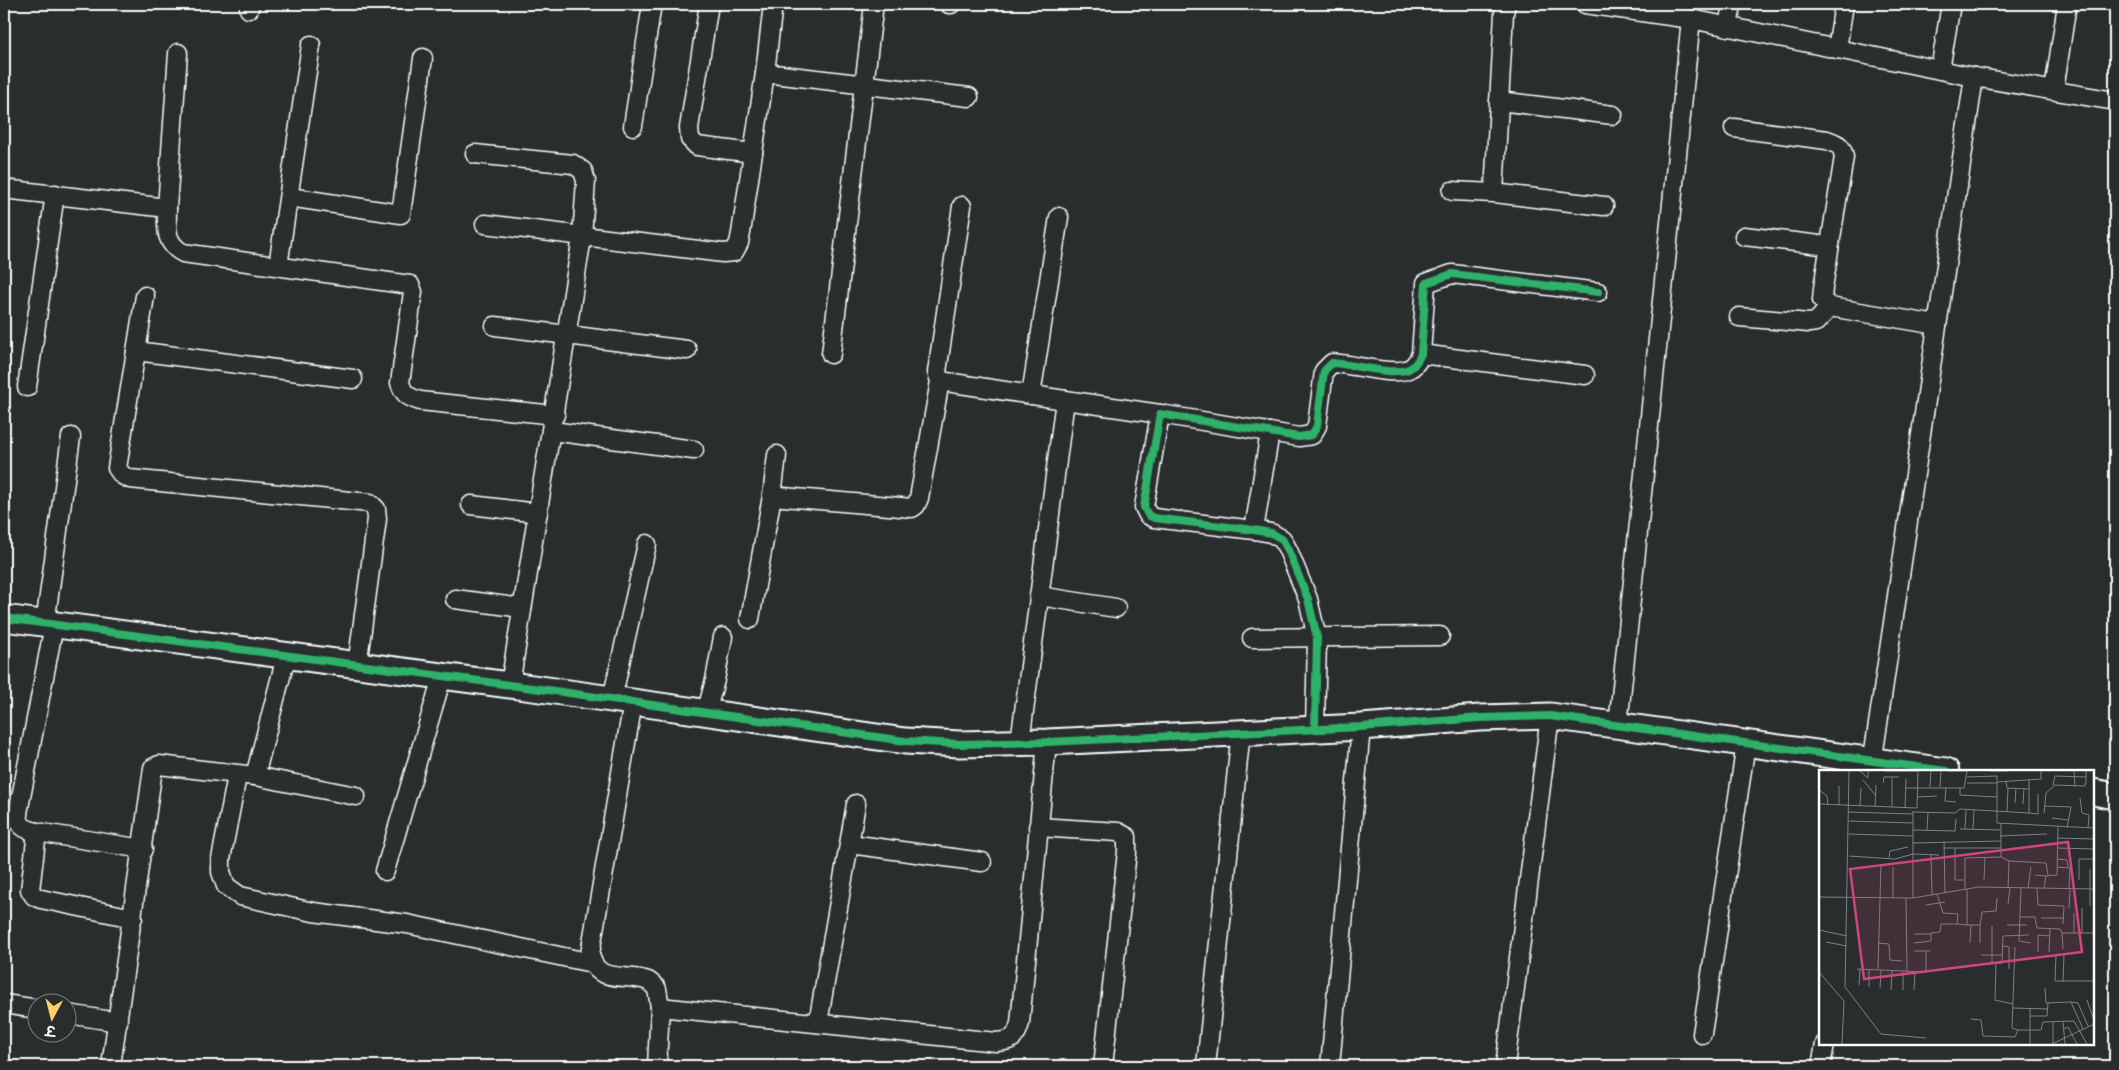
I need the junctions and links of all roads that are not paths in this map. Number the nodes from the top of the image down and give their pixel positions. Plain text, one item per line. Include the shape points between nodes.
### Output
1 (652, 4) edge
2 (709, 4) edge
3 (773, 4) edge
4 (874, 4) edge
5 (1506, 4) edge
6 (1585, 4) edge
7 (1732, 4) edge
8 (1844, 4) edge
9 (1951, 4) edge
10 (2067, 4) edge
11 (1622, 6) edge
12 (1691, 19) junction
13 (1728, 27) junction
14 (311, 46) dead end
15 (1837, 49) junction
16 (178, 53) dead end
17 (423, 58) dead end
18 (1940, 70) junction
19 (765, 74) junction
20 (1974, 77) junction
21 (864, 86) junction
22 (2054, 90) junction
23 (969, 97) dead end
24 (1499, 101) junction
25 (2115, 101) edge
26 (1614, 115) dead end
27 (633, 126) dead end
28 (1734, 128) dead end
29 (753, 153) junction
30 (475, 154) dead end
31 (4, 189) edge
32 (1452, 191) dead end
33 (1494, 193) junction
34 (55, 194) junction
35 (289, 197) junction
36 (962, 206) dead end
37 (1604, 206) dead end
38 (167, 208) junction
39 (1059, 217) dead end
40 (485, 224) dead end
41 (1744, 236) dead end
42 (582, 237) junction
43 (1830, 246) junction
44 (278, 266) junction
45 (1598, 292) dead end
46 (145, 296) dead end
47 (1830, 307) junction
48 (1739, 317) dead end
49 (1937, 325) junction
50 (496, 326) dead end
51 (566, 335) junction
52 (687, 350) dead end
53 (136, 351) junction
54 (831, 354) dead end
55 (1422, 354) junction
56 (1585, 375) dead end
57 (353, 379) dead end
58 (940, 381) junction
59 (27, 387) dead end
60 (1031, 395) junction
61 (1065, 400) junction
62 (1160, 414) junction
63 (553, 423) junction
64 (1270, 432) junction
65 (72, 437) dead end
66 (694, 450) dead end
67 (777, 455) dead end
68 (772, 496) junction
69 (471, 505) dead end
70 (538, 513) junction
71 (1254, 530) junction
72 (647, 544) dead end
73 (1039, 596) junction
74 (455, 599) dead end
75 (522, 608) junction
76 (1116, 608) dead end
77 (4, 618) edge
78 (750, 619) dead end
79 (49, 624) junction
80 (1440, 636) dead end
81 (723, 637) dead end
82 (1252, 638) dead end
83 (1317, 638) junction
84 (286, 657) junction
85 (357, 666) junction
86 (442, 677) junction
87 (510, 685) junction
88 (623, 701) junction
89 (706, 713) junction
90 (1550, 716) junction
91 (1618, 726) junction
92 (1361, 727) junction
93 (1315, 728) junction
94 (1241, 731) junction
95 (1020, 742) junction
96 (1047, 742) junction
97 (1746, 744) junction
98 (1872, 766) edge
99 (1931, 770) edge
100 (237, 776) junction
101 (254, 776) junction
102 (2094, 792) edge
103 (356, 796) dead end
104 (2115, 796) edge
105 (856, 804) dead end
106 (1038, 827) junction
107 (37, 832) junction
108 (850, 844) junction
109 (142, 849) junction
110 (982, 862) dead end
111 (385, 871) dead end
112 (133, 918) junction
113 (592, 963) junction
114 (4, 1004) edge
115 (660, 1006) junction
116 (28, 1008) edge
117 (78, 1016) edge
118 (118, 1022) junction
119 (818, 1023) junction
120 (1702, 1034) dead end
121 (1825, 1045) edge
122 (111, 1066) edge
123 (656, 1066) edge
124 (1103, 1066) edge
125 (1206, 1066) edge
126 (1330, 1066) edge
127 (1506, 1066) edge
128 (1821, 1066) edge

1 - 27 street
2 - 29 street via 689,128 690,139 697,146
3 - 19 street
4 - 21 street
5 - 24 street
6 - 11 street
7 - 13 street
8 - 15 street
9 - 18 street
10 - 22 street
11 - 12 street
12 - 13 street
12 - 91 street
13 - 15 street
14 - 35 street
15 - 18 street
16 - 38 street
17 - 35 street via 402,214
18 - 20 street
19 - 21 street
19 - 29 street
20 - 22 street
20 - 49 street
21 - 23 street
21 - 54 street
22 - 25 street
24 - 26 street
24 - 33 street
28 - 43 street via 1827,140 1843,149
29 - 42 street via 739,244 734,252
30 - 42 street via 573,164 583,170 586,181
31 - 34 street
32 - 33 street
33 - 37 street
34 - 38 street
34 - 59 street
35 - 44 street
36 - 58 street via 937,372
38 - 44 street via 167,237 178,251
39 - 60 street
40 - 42 street
41 - 43 street
42 - 51 street
43 - 47 street via 1822,300
44 - 63 street via 410,285 412,292 400,382 403,393 409,398
45 - 55 street via 1452,274 1437,279 1426,284
46 - 53 street
47 - 48 street via 1816,322 1809,323
47 - 49 street
49 - 98 street
50 - 51 street
51 - 52 street
51 - 63 street
53 - 57 street
53 - 85 street via 117,468 122,475 130,479 360,501 370,503 376,509
55 - 56 street
55 - 64 street via 1407,370 1332,363 1324,371 1317,426 1312,435 1299,437
58 - 60 street
58 - 68 street via 919,498 912,508
60 - 61 street
61 - 62 street
61 - 73 street
62 - 64 street
62 - 71 street via 1144,507 1148,515
63 - 66 street
63 - 70 street
64 - 71 street
65 - 79 street
67 - 68 street
68 - 78 street
69 - 70 street
70 - 75 street
71 - 83 street via 1282,539 1308,599
72 - 88 street
73 - 76 street
73 - 95 street
74 - 75 street
75 - 87 street
77 - 79 street
79 - 84 street
79 - 107 street via 18,813 19,823 24,829
80 - 83 street
81 - 89 street via 716,680
82 - 83 street
83 - 93 street
84 - 85 street
84 - 101 street
85 - 86 street
86 - 87 street
86 - 111 street
87 - 88 street
88 - 89 street
88 - 113 street via 590,954
89 - 95 street via 905,741 960,744
90 - 91 street
90 - 92 street
90 - 127 street
91 - 97 street
92 - 93 street
92 - 126 street
93 - 94 street
94 - 96 street
94 - 125 street
95 - 96 street
96 - 106 street
97 - 98 street
97 - 120 street
98 - 99 street
100 - 101 street
100 - 109 street via 159,765 153,768
100 - 113 street via 221,872 226,886 240,896 314,912 416,925
101 - 103 street
102 - 104 street
105 - 108 street
106 - 119 street via 1020,1023 1017,1035 1011,1041
106 - 124 street via 1118,832 1127,837
107 - 109 street
107 - 112 street via 30,890 34,896
108 - 110 street
108 - 119 street
109 - 112 street
112 - 118 street
113 - 115 street via 604,974 649,982 657,989
114 - 116 street
115 - 119 street
115 - 123 street
117 - 118 street
118 - 122 street
121 - 128 street

